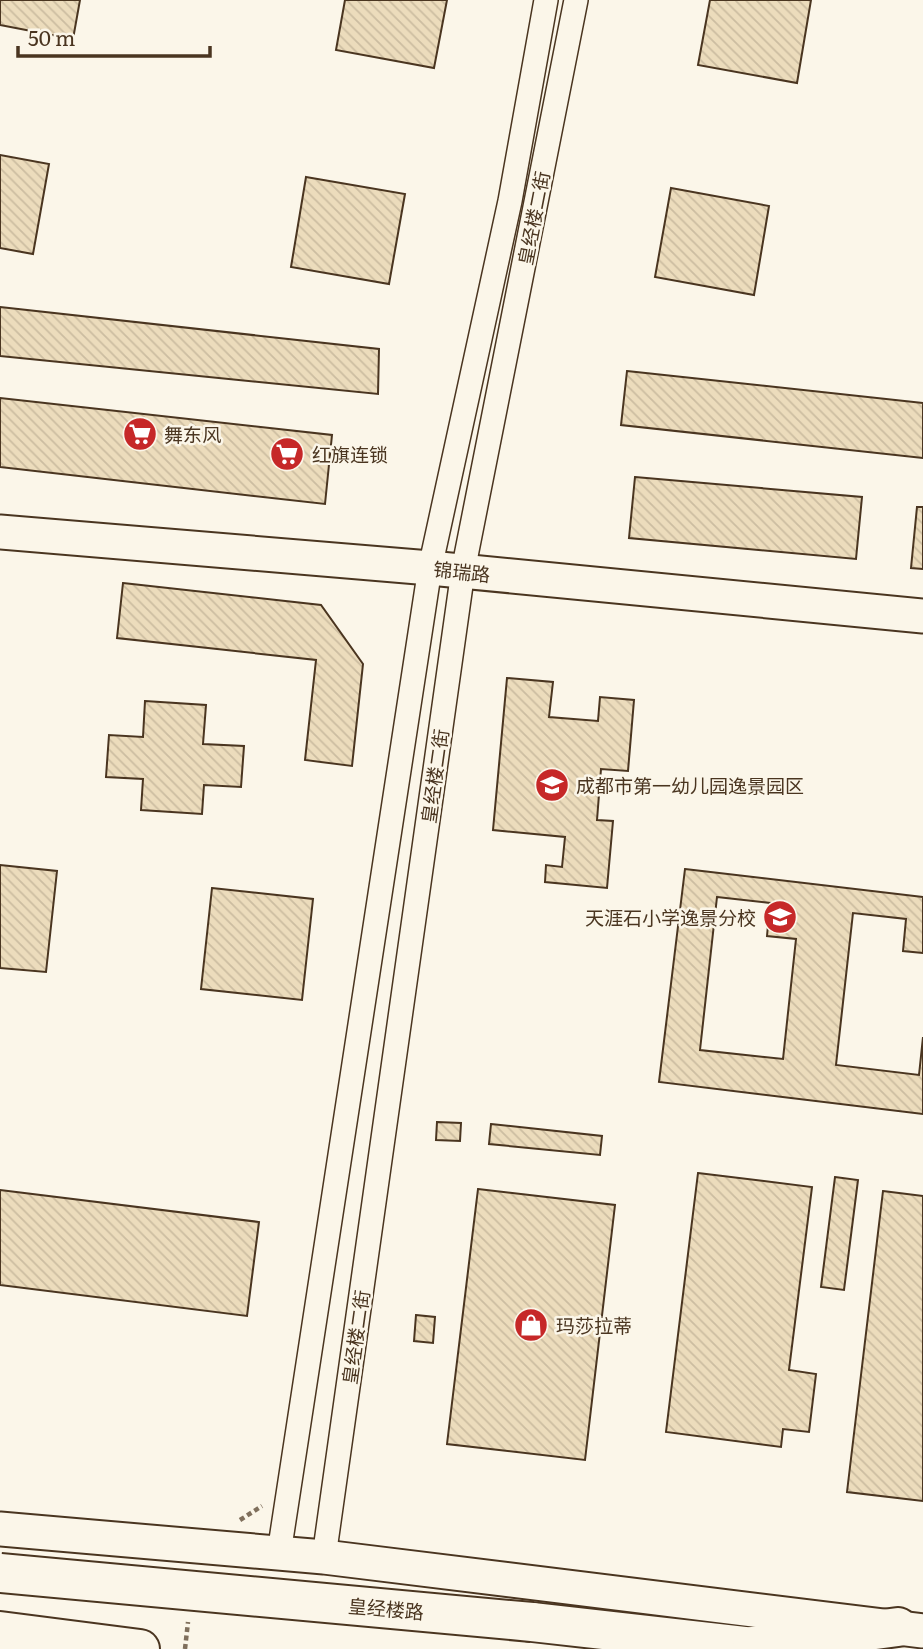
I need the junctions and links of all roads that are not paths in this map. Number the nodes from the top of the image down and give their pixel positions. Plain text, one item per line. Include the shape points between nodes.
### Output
1 (546, 0) edge
2 (576, 0) edge
3 (0, 532) edge
4 (430, 568) junction
5 (463, 571) junction
6 (923, 616) edge
7 (0, 1529) edge
8 (279, 1553) junction
9 (324, 1557) junction
10 (0, 1573) edge
11 (911, 1629) edge
12 (0, 1631) edge
13 (762, 1648) edge
14 (140, 1649) edge

1 - 4 street, 皇经楼二街 via 510,201
2 - 5 street, 皇经楼二街
3 - 4 street, 锦瑞路
4 - 5 street, 锦瑞路
4 - 8 street, 皇经楼二街
5 - 6 street, 锦瑞路
5 - 9 street, 皇经楼二街
7 - 8 street
8 - 9 street
9 - 11 street
10 - 13 highway, 皇经楼路, bridge
11 - 13 highway, 皇经楼路
12 - 14 highway

